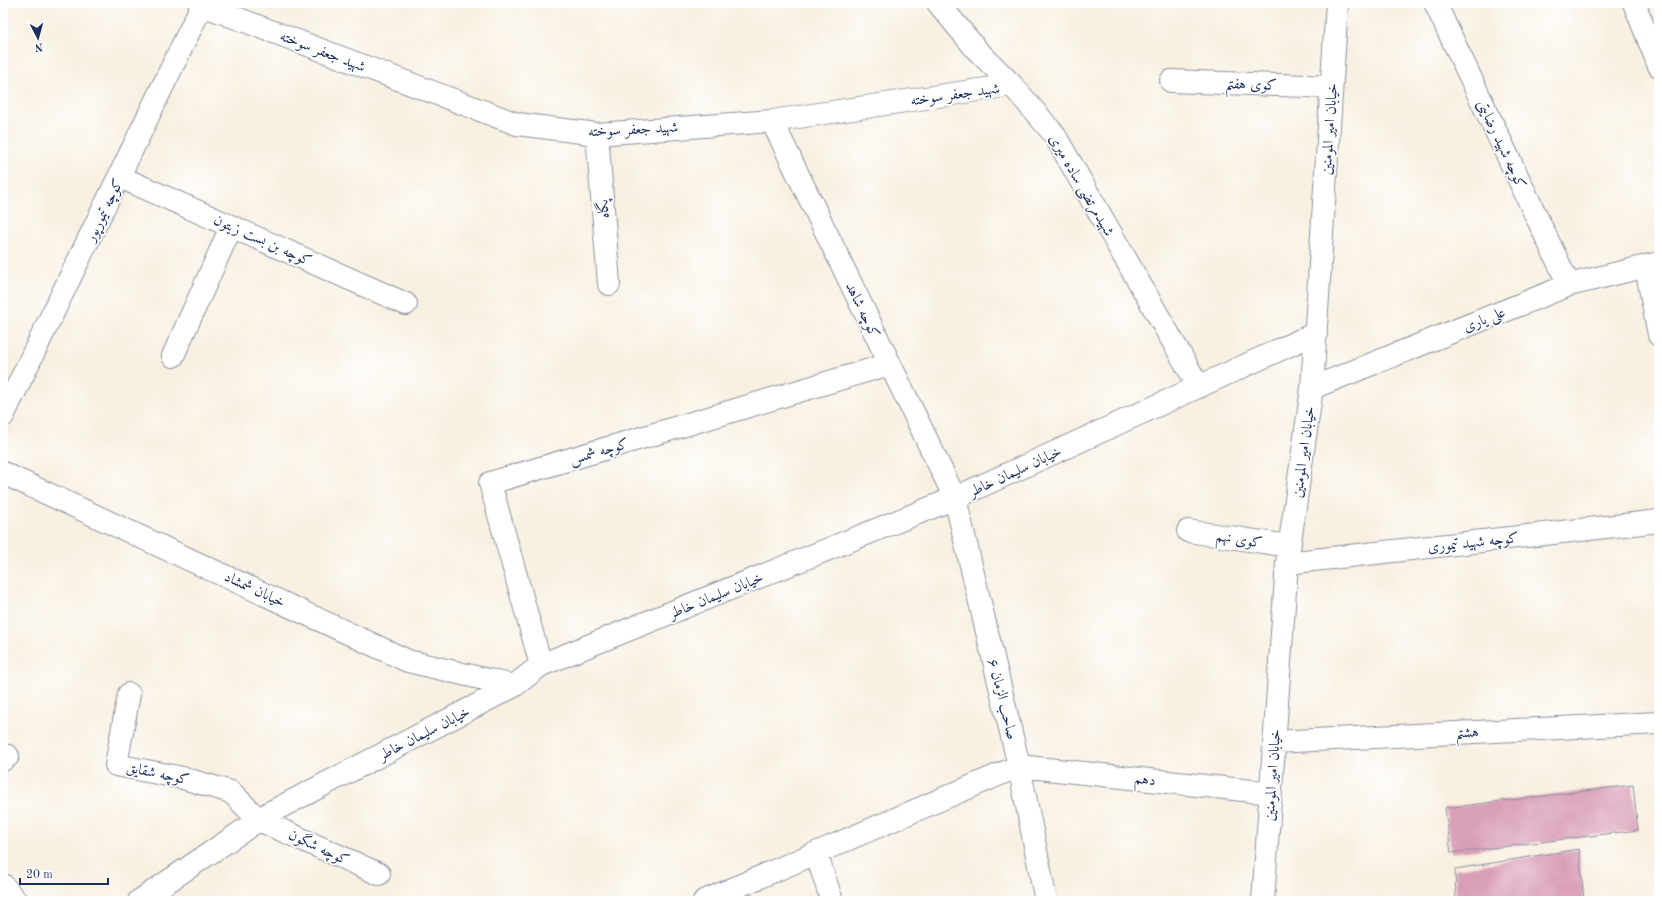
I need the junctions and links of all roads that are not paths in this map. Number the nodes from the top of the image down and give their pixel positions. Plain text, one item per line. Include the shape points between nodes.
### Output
1 (938, 3) edge
2 (1337, 3) edge
3 (1435, 3) edge
4 (1634, 3) edge
5 (202, 4) edge
6 (1659, 66) edge
7 (1171, 81) dead end
8 (1012, 85) junction
9 (1331, 87) junction
10 (772, 120) junction
11 (597, 134) junction
12 (120, 177) junction
13 (231, 226) junction
14 (1652, 265) edge
15 (609, 284) dead end
16 (1569, 285) junction
17 (406, 304) dead end
18 (1316, 333) junction
19 (1659, 335) edge
20 (173, 356) dead end
21 (890, 364) junction
22 (1199, 387) junction
23 (1312, 388) junction
24 (3, 416) edge
25 (3, 473) edge
26 (955, 498) junction
27 (1659, 521) edge
28 (1188, 531) dead end
29 (1288, 555) junction
30 (541, 665) junction
31 (514, 686) junction
32 (129, 694) dead end
33 (1659, 723) edge
34 (1274, 742) junction
35 (1020, 766) junction
36 (1271, 793) junction
37 (259, 820) junction
38 (816, 853) junction
39 (378, 874) dead end
40 (3, 885) edge
41 (16, 901) edge
42 (139, 901) edge
43 (704, 901) edge
44 (832, 901) edge
45 (1046, 901) edge
46 (1263, 901) edge

1 - 8 street, شهیدمرتضی ساده میری via 976,49
2 - 9 street, خیابان امیر المومنین
3 - 16 street, کوچه شهید رضایتی
4 - 6 street
5 - 11 street, شهید جعفر سوخته via 517,124
5 - 12 street, کوچه تیمورپور
7 - 9 street, کوی هفتم
8 - 10 street, شهید جعفر سوخته
8 - 22 street, شهیدمرتضی ساده میری via 1054,134
9 - 18 street, خیابان امیر المومنین
10 - 11 street, شهید جعفر سوخته
10 - 21 street, کوچه شاهد
11 - 15 street, پگاه
12 - 13 street, کوچه بن بست زیتون
12 - 24 street, کوچه تیمورپور
13 - 17 street, کوچه بن بست زیتون
13 - 20 street
14 - 16 street, علی یاری
14 - 19 street
16 - 23 street, علی یاری
18 - 22 street, خیابان سلیمان خاطر
18 - 23 street, خیابان امیر المومنین
21 - 26 street, کوچه شاهد
21 - 30 street, کوچه شمس via 490,483
22 - 26 street, خیابان سلیمان خاطر
23 - 29 street, خیابان امیر المومنین
25 - 31 street, خیابان شمشاد via 408,661
26 - 30 street, خیابان سلیمان خاطر
26 - 35 street, صاحب الزمان ۶
27 - 29 street, کوچه شهید تیموری
28 - 29 street, کوی نهم
29 - 34 street, خیابان امیر المومنین
30 - 31 street, خیابان سلیمان خاطر
31 - 37 street, خیابان سلیمان خاطر
32 - 37 street, کوچه شقایق via 116,765 183,778 231,792
33 - 34 street, هشتم
34 - 36 street, خیابان امیر المومنین
35 - 36 street, دهم
35 - 38 street
35 - 45 street, صاحب الزمان ۶
36 - 46 street, خیابان امیر المومنین
37 - 39 street, کوچه شگون
37 - 42 street, خیابان سلیمان خاطر
38 - 43 street
38 - 44 street
40 - 41 street

